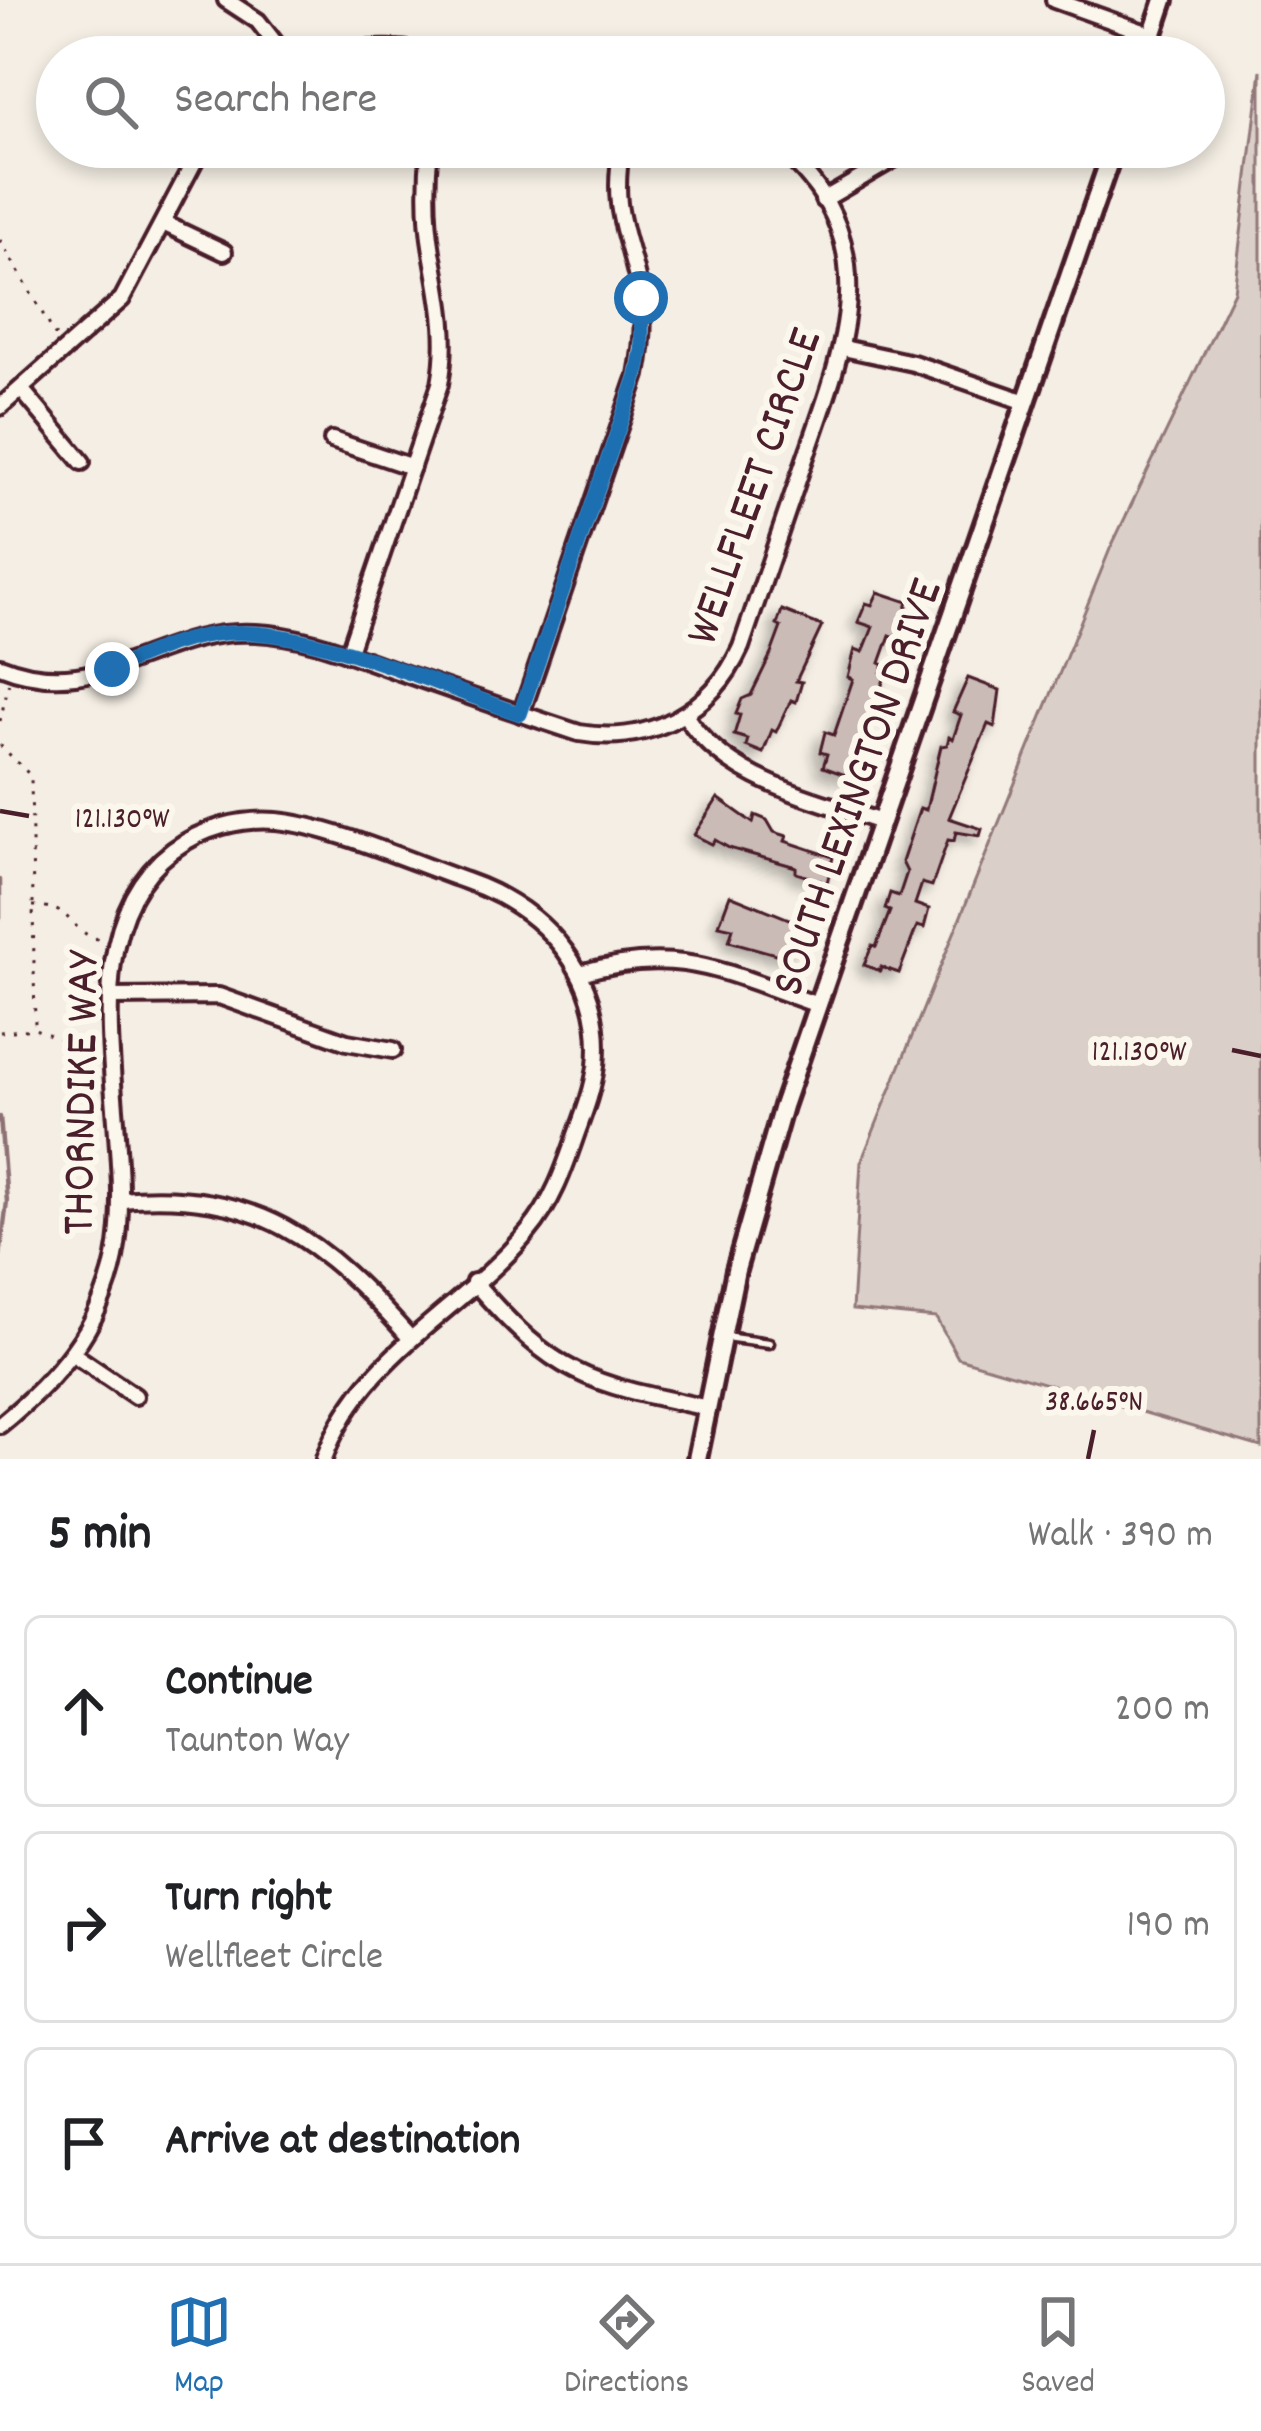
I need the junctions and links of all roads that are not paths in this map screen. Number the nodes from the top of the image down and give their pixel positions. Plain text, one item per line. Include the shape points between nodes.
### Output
1 (226, 0) edge
2 (1054, 0) edge
3 (1164, 0) edge
4 (1152, 35) joint
5 (270, 36) edge
6 (192, 168) edge
7 (429, 168) edge
8 (621, 168) edge
9 (799, 168) edge
10 (878, 168) edge
11 (1107, 168) edge
12 (823, 200) junction
13 (164, 223) junction
14 (224, 252) dead end
15 (843, 348) junction
16 (21, 389) junction
17 (1026, 402) junction
18 (0, 407) edge
19 (332, 440) dead end
20 (82, 462) dead end
21 (412, 467) junction
22 (348, 654) junction
23 (6, 669) edge
24 (520, 714) junction
25 (685, 715) junction
26 (881, 822) junction
27 (580, 974) junction
28 (112, 997) junction
29 (818, 1005) junction
30 (393, 1050) dead end
31 (120, 1200) junction
32 (474, 1282) junction
33 (722, 1337) junction
34 (410, 1338) junction
35 (769, 1343) dead end
36 (73, 1354) junction
37 (135, 1396) dead end
38 (708, 1408) junction
39 (0, 1425) edge
40 (323, 1459) edge
41 (698, 1459) edge

1 - 5 street
2 - 4 street
3 - 4 street
6 - 13 street
7 - 21 street via 446,332 440,384
8 - 24 street via 618,207 641,298 642,350
9 - 12 street, WELLFLEET CIRCLE
10 - 12 street
11 - 17 street, SOUTH LEXINGTON DRIVE
12 - 15 street, WELLFLEET CIRCLE via 847,268
13 - 14 street
13 - 16 street via 122,299
15 - 17 street
15 - 25 street, WELLFLEET CIRCLE via 741,646 719,685
16 - 18 street
16 - 20 street
17 - 26 street, SOUTH LEXINGTON DRIVE
19 - 21 street
21 - 22 street
22 - 23 street, WELLFLEET CIRCLE via 278,634 228,633 180,641 83,677
22 - 24 street, WELLFLEET CIRCLE
24 - 25 street, WELLFLEET CIRCLE via 608,736
25 - 26 street via 735,767
26 - 29 street, SOUTH LEXINGTON DRIVE
27 - 28 street, THORNDIKE WAY via 545,925 507,897 282,821 240,822 181,845 136,890 114,942
27 - 29 street via 640,959 677,960
27 - 32 street, THORNDIKE WAY via 597,1044 572,1148 529,1232
28 - 30 street via 219,996
28 - 31 street, THORNDIKE WAY
29 - 33 street, SOUTH LEXINGTON DRIVE via 758,1187
31 - 34 street via 207,1202 291,1231 341,1264
31 - 36 street, THORNDIKE WAY via 109,1281
32 - 34 street, THORNDIKE WAY
32 - 38 street via 518,1332 573,1372
33 - 35 lane
33 - 38 street, SOUTH LEXINGTON DRIVE
34 - 40 street, THORNDIKE WAY via 353,1399
36 - 37 street
36 - 39 street, THORNDIKE WAY
38 - 41 street, SOUTH LEXINGTON DRIVE

